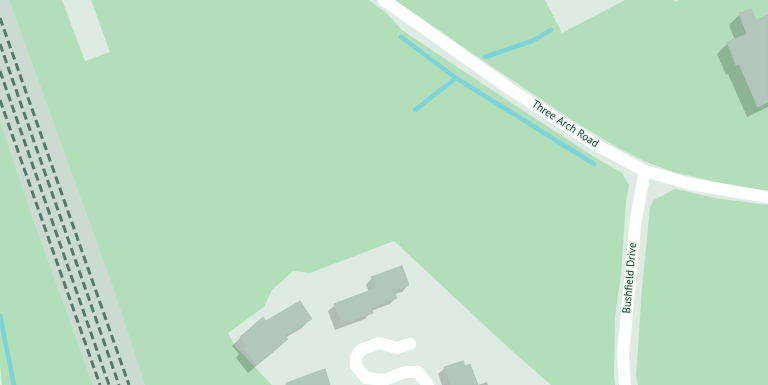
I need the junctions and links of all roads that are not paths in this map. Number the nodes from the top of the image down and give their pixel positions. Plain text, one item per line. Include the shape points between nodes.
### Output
1 (384, 0) edge
2 (645, 171) junction
3 (768, 197) edge
4 (410, 344) dead end
5 (428, 385) edge
6 (625, 385) edge

1 - 2 street, Three Arch Road via 576,132
2 - 3 street, Three Arch Road via 690,184
2 - 6 street, Bushfield Drive via 636,218 624,346
4 - 5 street via 398,348 379,343 362,350 356,357 356,366 366,378 384,380 405,372 418,372

